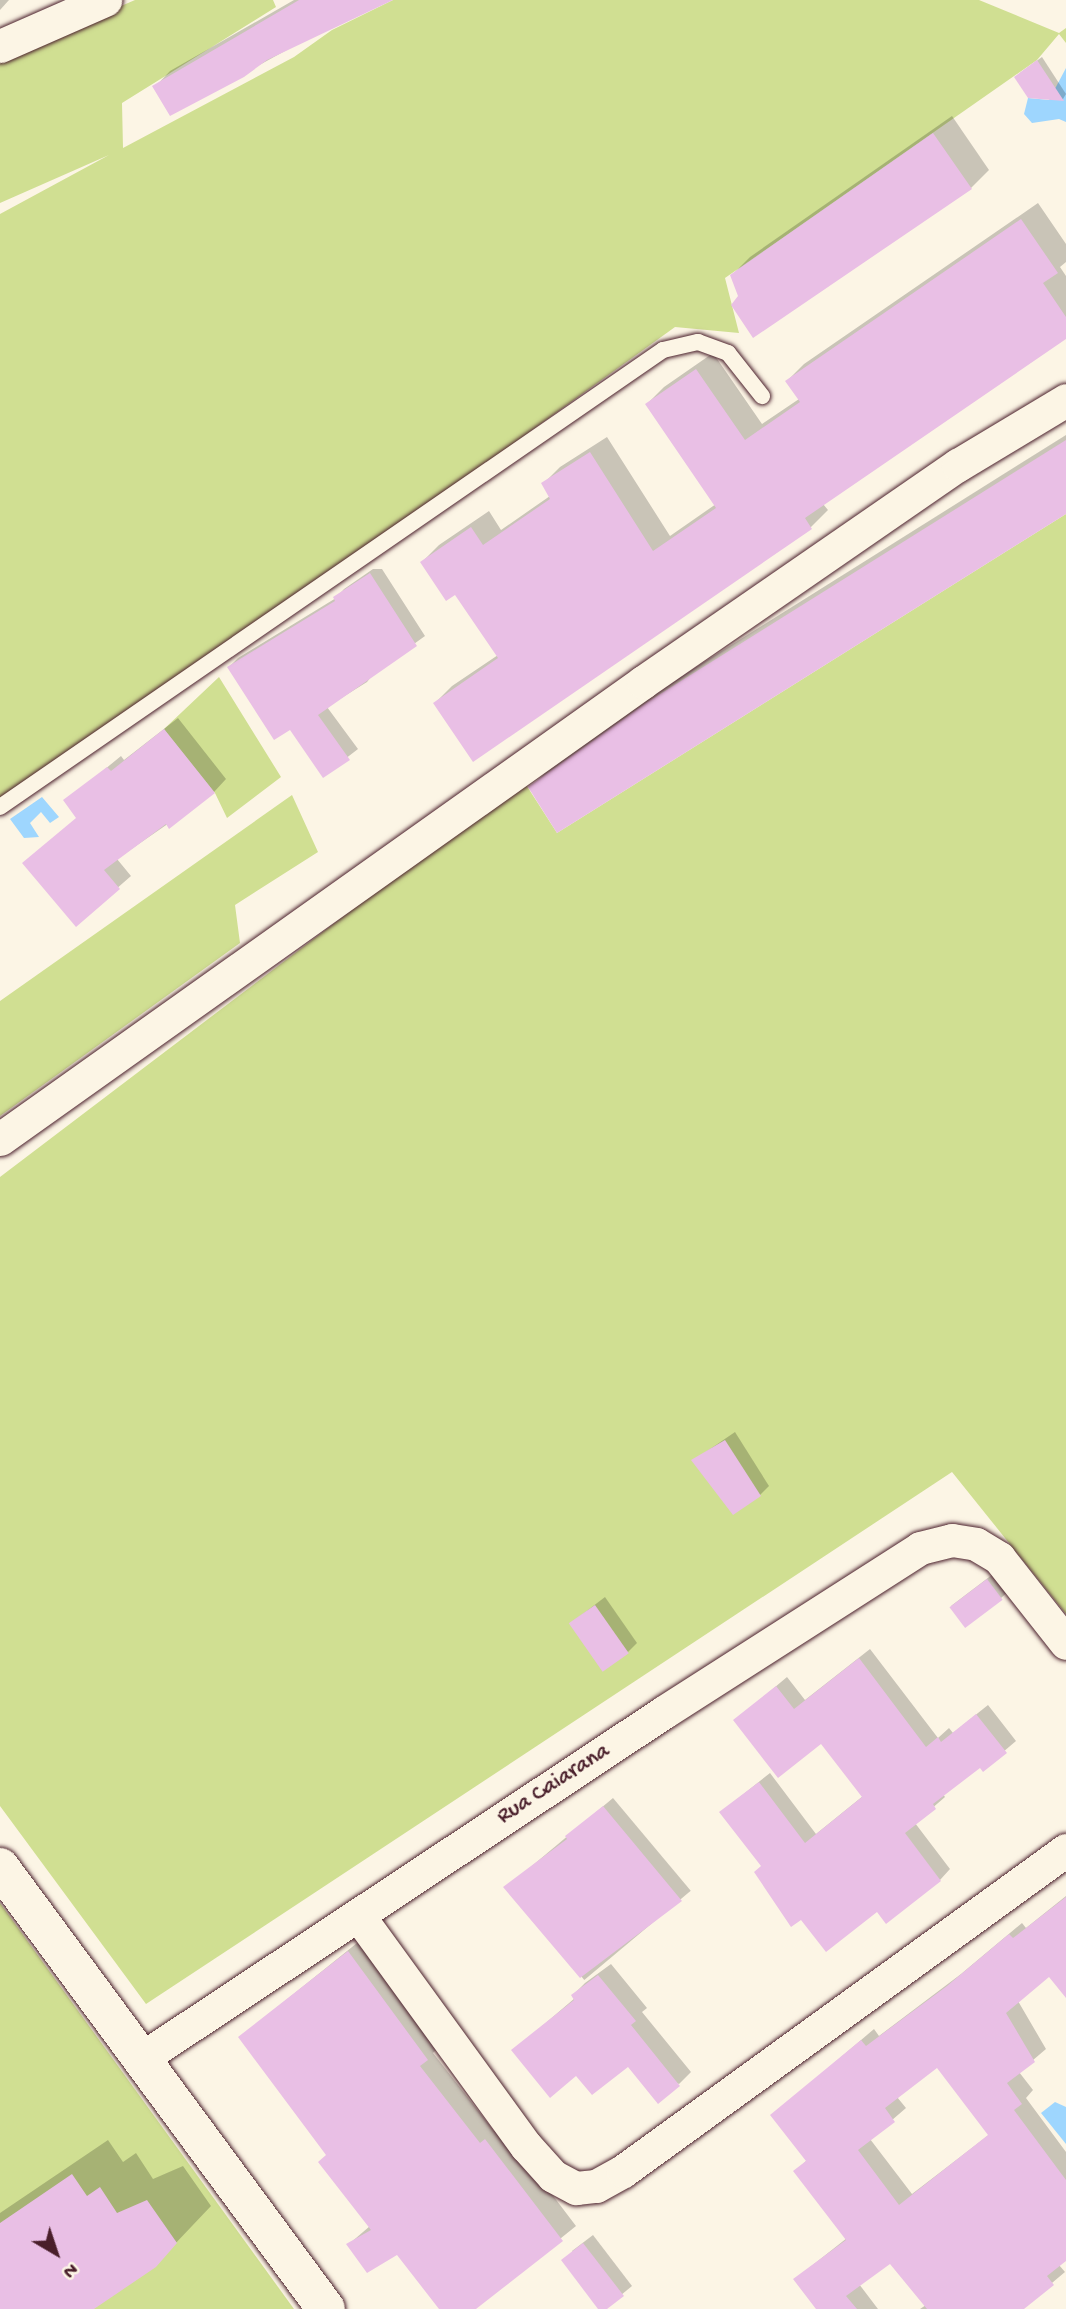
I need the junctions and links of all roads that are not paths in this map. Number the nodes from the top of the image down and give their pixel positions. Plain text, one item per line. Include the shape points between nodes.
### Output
1 (105, 0) edge
2 (0, 46) edge
3 (762, 396) dead end
4 (1066, 400) edge
5 (0, 807) edge
6 (0, 1139) edge
7 (1066, 1643) edge
8 (1066, 1850) edge
9 (0, 1867) edge
10 (358, 1915) junction
11 (142, 2059) junction
12 (326, 2309) edge

1 - 2 street
3 - 5 lane via 728,353 698,342 663,350
4 - 6 street via 958,464
7 - 10 street, Rua Caiarana via 999,1558 976,1544 953,1539 920,1548
8 - 10 street via 623,2171 596,2186 576,2188 553,2176 526,2146
9 - 11 main road
10 - 11 street, Rua Caiarana
11 - 12 main road

